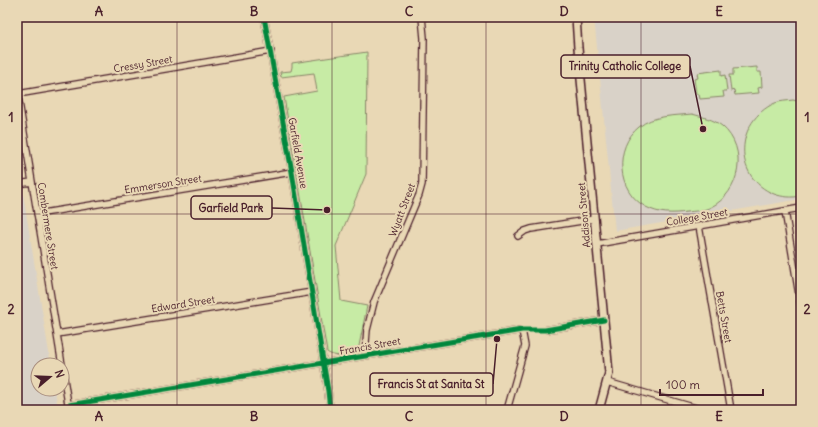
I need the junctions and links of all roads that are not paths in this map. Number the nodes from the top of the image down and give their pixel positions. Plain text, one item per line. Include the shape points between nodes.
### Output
1 (264, 17) edge
2 (422, 17) edge
3 (576, 17) edge
4 (271, 51) junction
5 (17, 92) edge
6 (292, 172) junction
7 (32, 182) junction
8 (17, 184) edge
9 (801, 208) edge
10 (785, 211) junction
11 (38, 214) junction
12 (594, 219) junction
13 (699, 226) junction
14 (518, 236) dead end
15 (597, 244) junction
16 (312, 292) junction
17 (801, 307) edge
18 (604, 320) junction
19 (522, 330) junction
20 (57, 334) junction
21 (365, 355) junction
22 (61, 357) edge
23 (323, 363) junction
24 (607, 382) junction
25 (67, 397) edge
26 (69, 408) edge
27 (330, 410) edge
28 (507, 410) edge
29 (599, 410) edge
30 (703, 410) edge
31 (731, 410) edge

1 - 4 street, Garfield Avenue
2 - 21 street, Wyatt Street via 422,184 374,302 367,330
3 - 12 street, Addison Street
4 - 5 street, Cressy Street
4 - 6 street, Garfield Avenue
5 - 7 street, Combermere Street
6 - 11 street, Emmerson Street
6 - 16 street, Garfield Avenue
7 - 8 street
7 - 11 street, Combermere Street
9 - 10 street, College Street
10 - 13 street, College Street
10 - 17 street
11 - 20 street, Combermere Street
12 - 14 street via 532,229
12 - 15 street, Addison Street
13 - 15 street, College Street
13 - 31 street, Betts Street
15 - 18 street, Addison Street
16 - 20 street, Edward Street
16 - 23 street, Garfield Avenue
18 - 19 street, Francis Street via 545,330
18 - 24 street, Addison Street via 609,373
19 - 21 street, Francis Street
19 - 28 street via 525,346
20 - 22 street, Combermere Street
21 - 23 street, Francis Street
23 - 26 street, Francis Street
23 - 27 street, Garfield Avenue
24 - 29 street, Addison Street
24 - 30 street
25 - 26 street, Combermere Street

